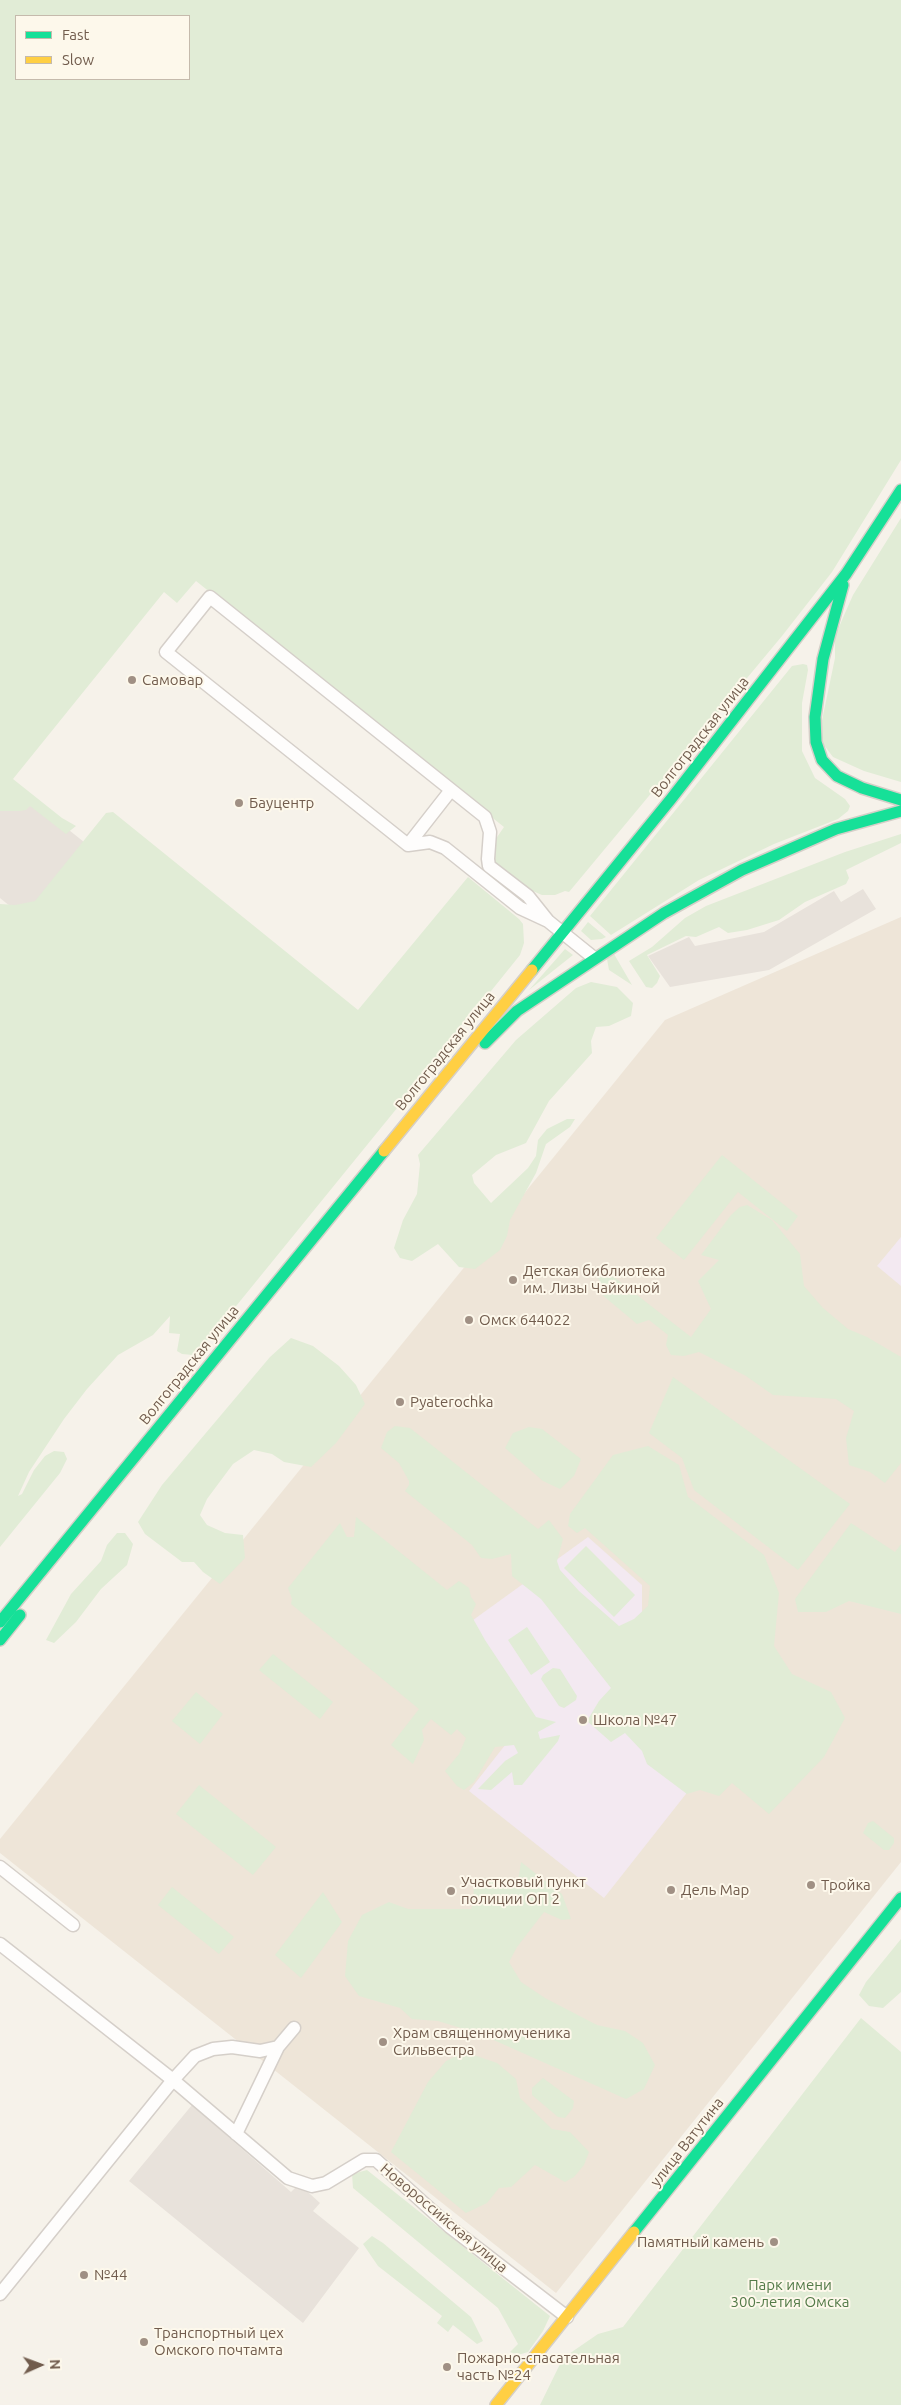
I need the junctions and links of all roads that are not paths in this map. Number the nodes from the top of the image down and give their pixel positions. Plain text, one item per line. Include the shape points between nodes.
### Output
1 (901, 490) edge
2 (846, 574) junction
3 (452, 790) junction
4 (901, 800) edge
5 (901, 811) edge
6 (408, 845) junction
7 (548, 921) junction
8 (563, 933) junction
9 (594, 958) junction
10 (0, 1622) edge
11 (0, 1640) edge
12 (0, 1867) edge
13 (901, 1898) edge
14 (73, 1924) dead end
15 (0, 1944) edge
16 (294, 2028) dead end
17 (278, 2048) junction
18 (173, 2080) junction
19 (236, 2134) junction
20 (0, 2294) edge
21 (567, 2318) junction
22 (496, 2405) edge

1 - 2 main road, Волгоградская улица
2 - 4 main road via 823,659 814,716 816,742 822,760 837,776
2 - 8 main road, Волгоградская улица
3 - 6 street
3 - 6 street via 210,597 166,652
3 - 7 street via 489,824 490,866 528,896
5 - 9 main road, Волгоградская улица via 836,829 742,870 664,913
6 - 7 street via 430,842 444,848 520,908
7 - 8 street
8 - 9 street
8 - 10 main road, Волгоградская улица
9 - 11 main road, Волгоградская улица via 517,1011 477,1052
12 - 14 street
13 - 21 main road, улица Ватутина
15 - 18 street, Новороссийская улица
16 - 17 street
17 - 18 street via 260,2051 232,2047 213,2049 195,2056
17 - 19 street
18 - 19 street, Новороссийская улица
18 - 20 street
19 - 21 street, Новороссийская улица via 288,2178 312,2186 326,2183 364,2160 376,2160 450,2227
21 - 22 main road, улица Ватутина

